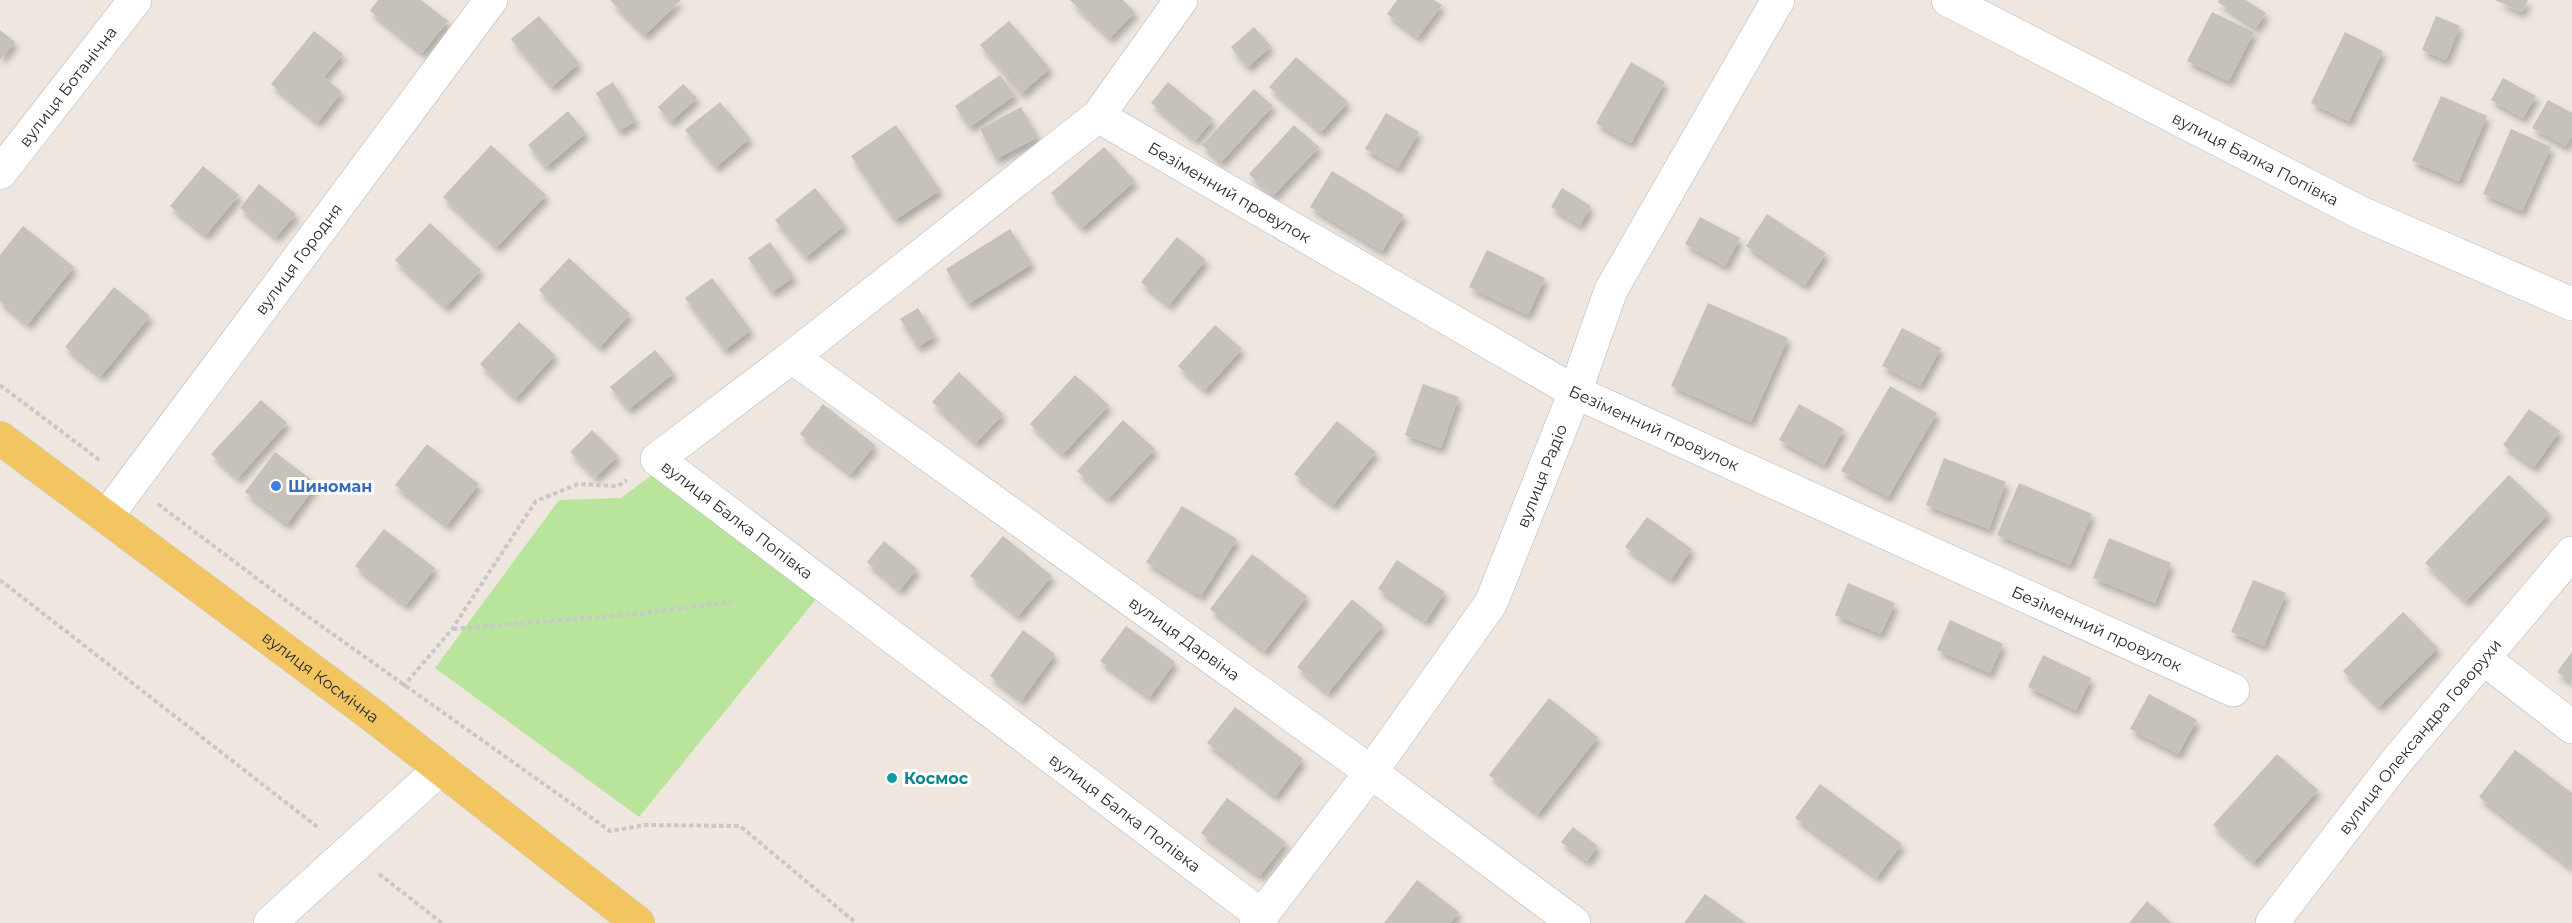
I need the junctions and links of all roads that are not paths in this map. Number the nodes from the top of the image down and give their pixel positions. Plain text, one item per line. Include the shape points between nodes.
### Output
1 (135, 0) edge
2 (492, 0) edge
3 (1181, 0) edge
4 (1778, 0) edge
5 (1948, 0) edge
6 (1098, 116) junction
7 (0, 173) edge
8 (2572, 304) edge
9 (792, 357) junction
10 (1575, 392) junction
11 (0, 438) edge
12 (106, 517) junction
13 (2570, 558) edge
14 (2483, 658) junction
15 (2233, 690) dead end
16 (2572, 727) edge
17 (441, 768) junction
18 (1371, 772) junction
19 (1259, 920) edge
20 (270, 923) edge
21 (638, 923) edge
22 (1574, 923) edge
23 (2272, 923) edge

1 - 7 street, вулиця Ботанічна
2 - 12 street, вулиця Городня
3 - 6 street, вулиця Балка Попівка
4 - 10 street, вулиця Радіо via 1611,291
5 - 8 street, вулиця Балка Попівка via 2361,213
6 - 9 street, вулиця Балка Попівка
6 - 10 street, Безіменний провулок
9 - 18 street, вулиця Дарвіна
9 - 19 street, вулиця Балка Попівка via 657,459
10 - 15 street, Безіменний провулок
10 - 18 street, вулиця Радіо via 1491,603
11 - 12 main road, вулиця Космічна
12 - 17 main road, вулиця Космічна
13 - 14 street, вулиця Олександра Говорухи
14 - 16 street
14 - 23 street, вулиця Олександра Говорухи via 2395,763
17 - 20 street
17 - 21 main road, вулиця Космічна
18 - 19 street, вулиця Радіо
18 - 22 street, вулиця Дарвіна

